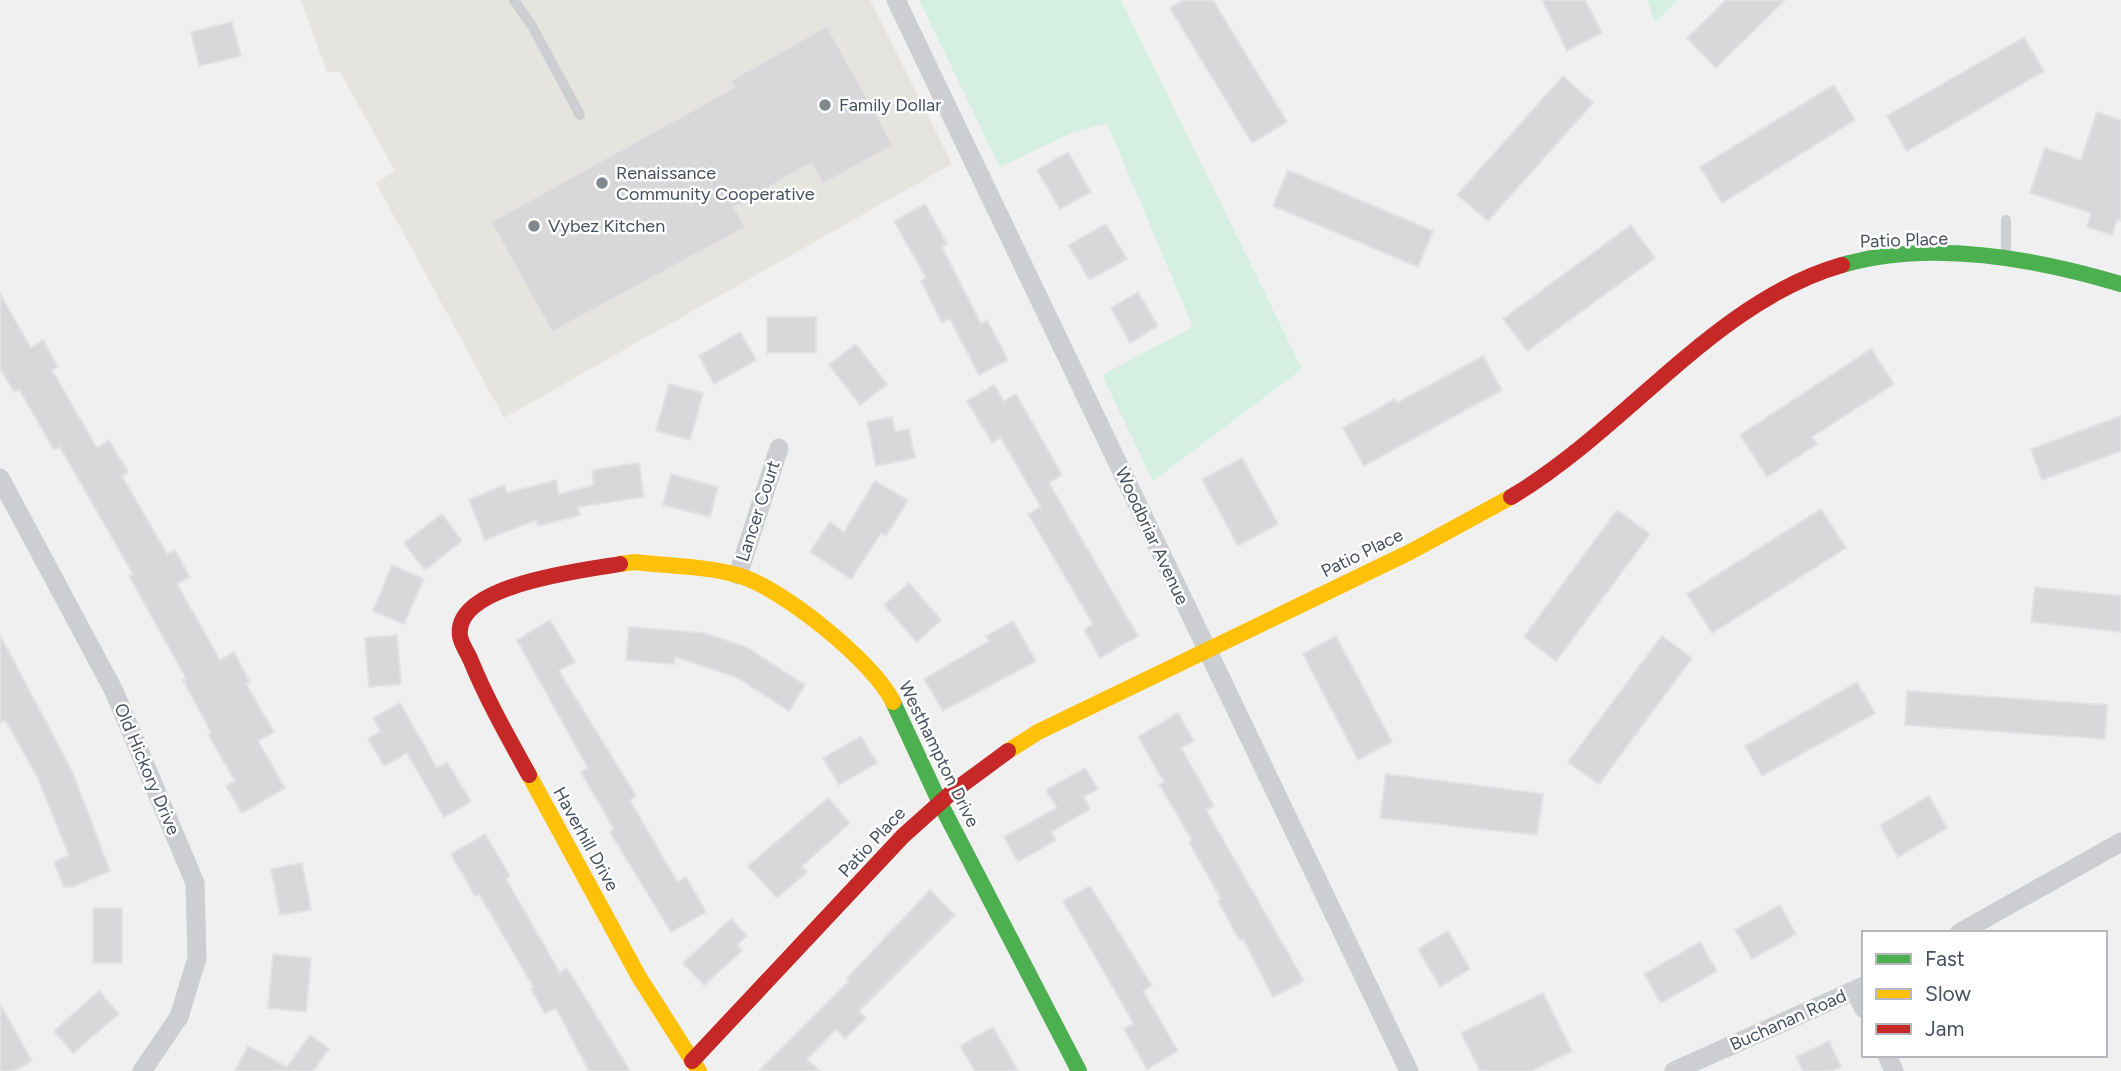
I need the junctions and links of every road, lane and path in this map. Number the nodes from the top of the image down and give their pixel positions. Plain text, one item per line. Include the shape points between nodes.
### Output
1 (514, 0) edge
2 (896, 0) edge
3 (580, 115) dead end
4 (2006, 220) dead end
5 (2006, 260) junction
6 (2121, 284) edge
7 (779, 448) dead end
8 (0, 478) edge
9 (738, 575) junction
10 (465, 617) joint
11 (1206, 651) junction
12 (939, 801) junction
13 (2121, 842) edge
14 (1963, 931) edge
15 (1859, 988) edge
16 (696, 1066) edge
17 (142, 1071) edge
18 (1079, 1071) edge
19 (1409, 1071) edge
20 (1674, 1071) edge

1 - 3 lane
2 - 11 street, Woodbriar Avenue
4 - 5 lane
5 - 6 street, Patio Place via 2062,267
5 - 11 street, Patio Place via 1886,256 1853,260 1790,283 1759,299 1631,411 1547,475 1493,509
7 - 9 street, Lancer Court
8 - 17 street, Old Hickory Drive via 114,691 195,883 197,958 179,1017
9 - 10 street, Westhampton Drive via 635,562 579,570 533,579 493,594
9 - 12 street, Westhampton Drive via 788,602 830,633 885,686
10 - 16 street, Haverhill Drive via 460,635 485,695 639,977
11 - 12 street, Patio Place via 1038,732
11 - 19 street, Woodbriar Avenue
12 - 16 street, Patio Place
12 - 18 street, Westhampton Drive
13 - 14 street
15 - 20 street, Buchanan Road

